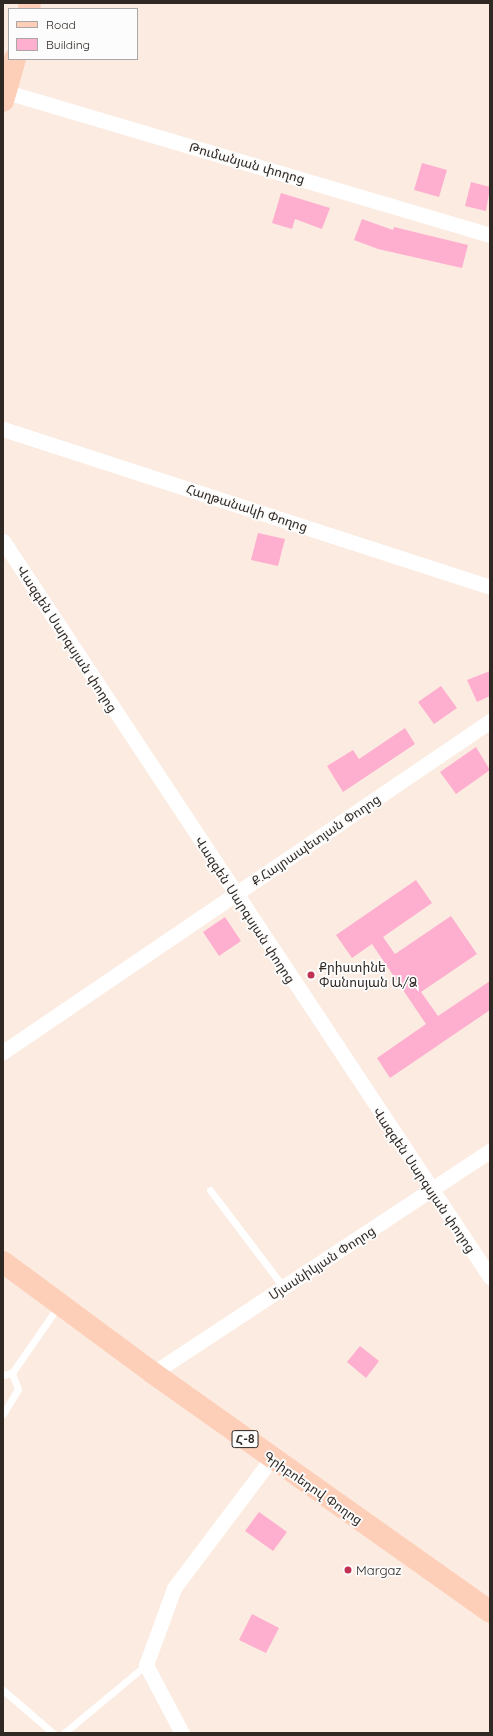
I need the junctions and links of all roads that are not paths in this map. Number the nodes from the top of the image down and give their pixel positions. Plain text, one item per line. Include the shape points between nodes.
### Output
1 (15, 60) edge
2 (4, 94) edge
3 (490, 235) edge
4 (3, 429) edge
5 (3, 541) edge
6 (490, 587) edge
7 (490, 721) edge
8 (235, 895) junction
9 (3, 1052) edge
10 (490, 1151) edge
11 (210, 1190) dead end
12 (431, 1191) junction
13 (3, 1262) edge
14 (490, 1278) edge
15 (284, 1288) junction
16 (60, 1304) junction
17 (12, 1373) junction
18 (153, 1373) junction
19 (3, 1375) edge
20 (3, 1414) edge
21 (272, 1458) junction
22 (490, 1612) edge
23 (146, 1665) junction
24 (3, 1690) edge
25 (53, 1733) edge
26 (64, 1733) edge
27 (182, 1733) edge

1 - 2 main road
2 - 3 street, Թումանյան փողոց
4 - 6 street, Հաղթանակի Փողոց
5 - 8 street, Վազգեն Սարգսյան փողոց
7 - 8 street, Ք.Հայրապետյան Փողոց
8 - 9 street, Ք.Հայրապետյան Փողոց
8 - 12 street, Վազգեն Սարգսյան փողոց
10 - 12 street, Մյասնիկյան Փողոց
11 - 15 lane
12 - 14 street, Վազգեն Սարգսյան փողոց
12 - 15 street, Մյասնիկյան Փողոց
13 - 16 main road, Գրիբոեդով Փողոց / Հ-8
15 - 18 street, Մյասնիկյան Փողոց
16 - 17 lane
16 - 18 main road, Գրիբոեդով Փողոց / Հ-8
17 - 19 lane
17 - 20 lane via 18,1389
18 - 21 main road, Գրիբոեդով Փողոց / Հ-8
21 - 22 main road, Գրիբոեդով Փողոց / Հ-8
21 - 23 street via 174,1588
23 - 26 lane
23 - 27 street
24 - 25 lane

